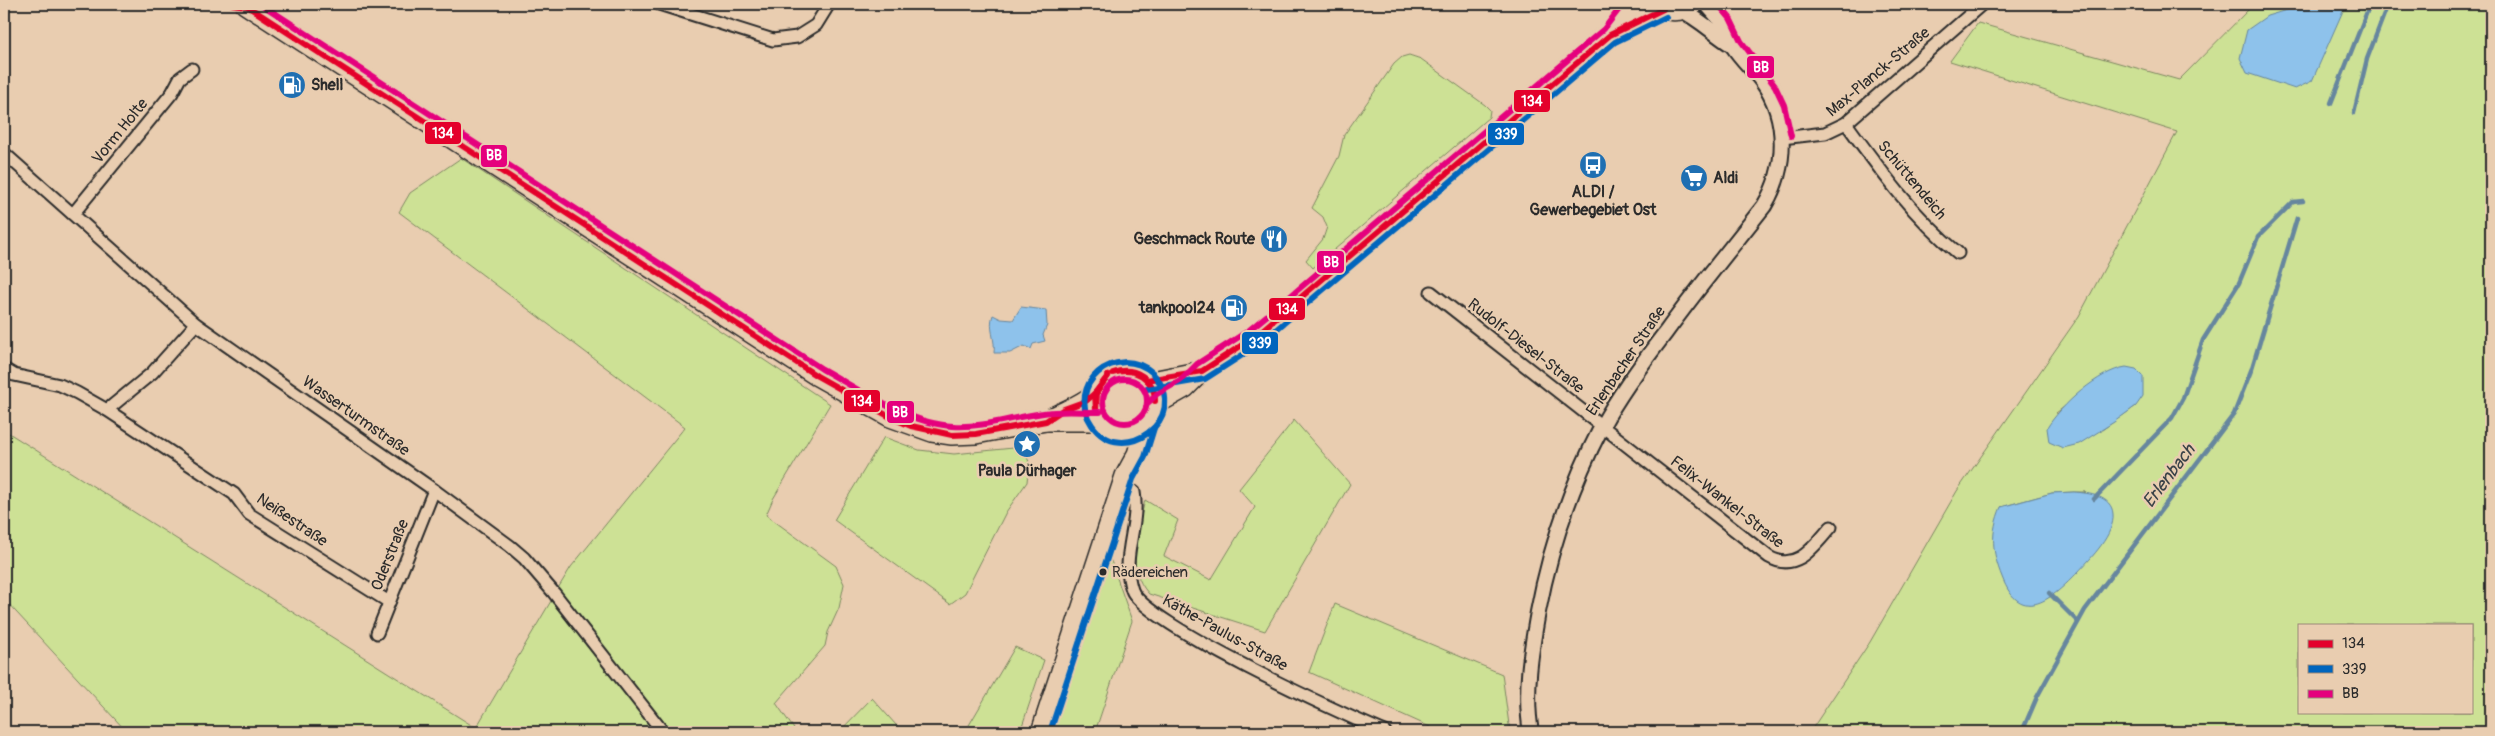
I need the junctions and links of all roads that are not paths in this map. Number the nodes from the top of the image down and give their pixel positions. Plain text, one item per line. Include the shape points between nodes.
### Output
1 (241, 4) edge
2 (659, 4) edge
3 (829, 4) edge
4 (1634, 4) edge
5 (1707, 4) edge
6 (1982, 4) edge
7 (1673, 7) edge
8 (1610, 35) junction
9 (1733, 46) junction
10 (192, 70) dead end
11 (1846, 123) junction
12 (1782, 138) junction
13 (4, 152) edge
14 (73, 214) junction
15 (1958, 253) dead end
16 (1430, 292) dead end
17 (196, 324) junction
18 (4, 369) edge
19 (1202, 371) junction
20 (1147, 380) junction
21 (1095, 393) junction
22 (1155, 408) junction
23 (107, 410) junction
24 (1046, 421) junction
25 (1100, 421) junction
26 (1146, 424) junction
27 (1602, 425) junction
28 (1117, 432) junction
29 (1123, 481) junction
30 (434, 490) junction
31 (1831, 526) dead end
32 (389, 602) junction
33 (377, 633) dead end
34 (663, 732) edge
35 (1041, 732) edge
36 (1385, 732) edge
37 (1531, 732) edge

1 - 24 main road via 856,400 911,426 952,435 976,434
2 - 3 street via 773,40 797,37 816,26
4 - 8 main road
5 - 9 street, Erlenbacher Straße via 1722,22
6 - 11 street, Max-Planck-Straße
7 - 8 main road via 1653,12
7 - 9 street, Erlenbacher Straße via 1697,18
8 - 19 main road via 1299,301 1230,355
9 - 12 street, Erlenbacher Straße via 1768,91 1776,108
10 - 14 street, Vorm Holte via 180,78 172,93
11 - 12 street, Max-Planck-Straße via 1825,133
11 - 15 street, Schüttendeich via 1916,215
12 - 27 street, Erlenbacher Straße via 1780,170 1764,206 1646,358
13 - 14 street, Wasserturmstraße
14 - 17 street, Wasserturmstraße
16 - 27 street, Rudolf-Diesel-Straße
17 - 23 street via 152,373
17 - 30 street, Wasserturmstraße
18 - 23 street, Neißestraße via 14,375 60,385
19 - 20 main road
19 - 22 main road via 1185,388
20 - 21 main road via 1134,371 1120,370 1101,381
20 - 22 main road via 1155,392
21 - 24 main road
21 - 25 main road via 1094,408
22 - 26 main road
23 - 32 street, Neißestraße via 234,494 249,514
24 - 25 main road
25 - 28 main road
26 - 28 main road via 1132,432
26 - 29 main road via 1137,454
27 - 31 street, Felix-Wankel-Straße via 1777,562 1787,563 1803,557
27 - 37 street, Erlenbacher Straße via 1566,508 1550,559 1536,621 1528,682
28 - 29 main road via 1124,448
29 - 35 main road
29 - 36 street, Käthe-Paulus-Straße via 1134,492 1136,501 1127,553 1127,571 1135,599 1167,622 1230,657 1333,711
30 - 32 street, Oderstraße
30 - 34 street, Wasserturmstraße via 524,558
32 - 33 street, Oderstraße

